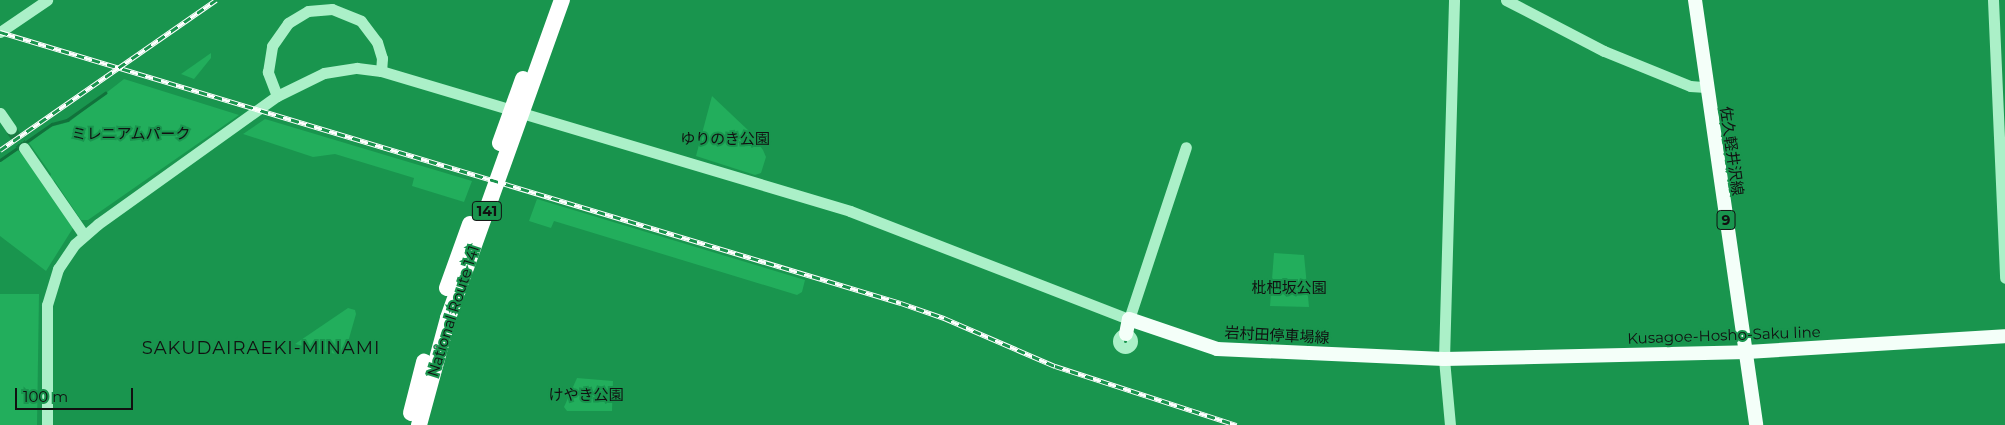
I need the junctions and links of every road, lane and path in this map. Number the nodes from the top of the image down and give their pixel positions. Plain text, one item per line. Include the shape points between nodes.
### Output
1 (48, 0) edge
2 (551, 0) edge
3 (562, 0) edge
4 (1454, 0) edge
5 (1506, 0) edge
6 (1695, 0) edge
7 (1993, 0) edge
8 (0, 32) edge
9 (381, 71) junction
10 (1706, 88) junction
11 (277, 96) junction
12 (517, 112) junction
13 (0, 113) edge
14 (11, 129) tunnel mouth
15 (1186, 147) dead end
16 (24, 148) tunnel mouth
17 (84, 235) junction
18 (2005, 278) edge
19 (1129, 319) junction
20 (1126, 334) dead end
21 (2005, 336) edge
22 (1747, 352) junction
23 (1444, 359) junction
24 (47, 425) edge
25 (408, 425) edge
26 (419, 425) edge
27 (1450, 425) edge
28 (1756, 425) edge

1 - 8 street
2 - 12 highway, National Route 141 / 141
3 - 12 highway, National Route 141 / 141
4 - 23 street
5 - 10 street via 1604,51 1690,86
6 - 10 main road, 佐久軽井沢線 / 9
7 - 18 street
9 - 11 street via 357,68 324,73
9 - 11 street via 382,58 377,42 361,21 332,9 308,11 288,23 272,46 268,72
9 - 12 street
10 - 22 main road, 佐久軽井沢線 / 9
11 - 17 street
12 - 19 street via 867,216
12 - 25 highway, National Route 141 / 141 via 438,315
12 - 26 highway, National Route 141 / 141 via 448,318
13 - 14 street
15 - 19 street
16 - 17 street
17 - 24 street via 58,269 49,295
19 - 20 main road
19 - 23 main road, 岩村田停車場線 via 1222,350
21 - 22 main road, Kusagoe-Hosho-Saku line
22 - 23 main road, Kusagoe-Hosho-Saku line
22 - 28 main road, 佐久軽井沢線 / 9
23 - 27 street

